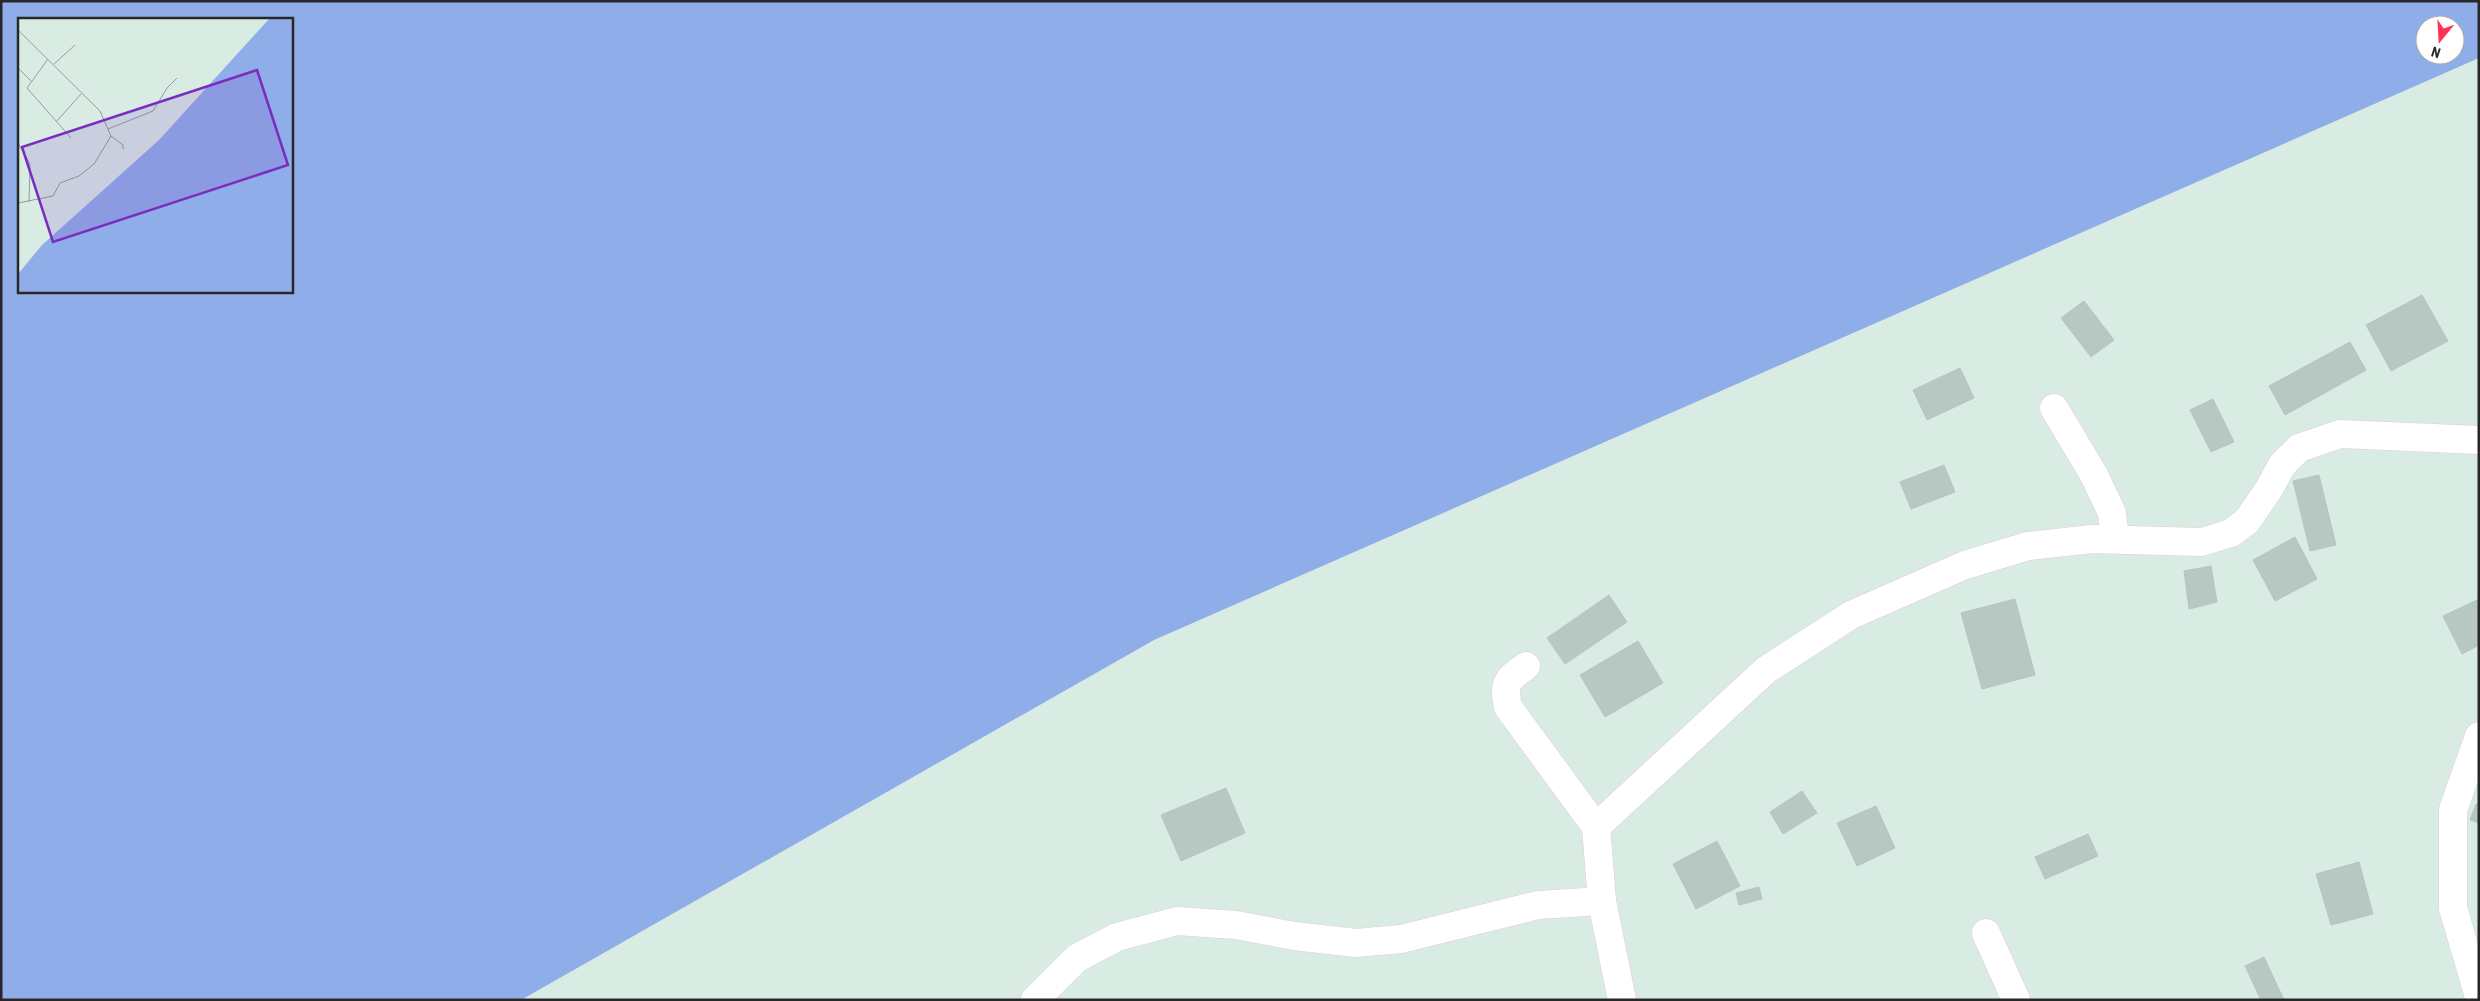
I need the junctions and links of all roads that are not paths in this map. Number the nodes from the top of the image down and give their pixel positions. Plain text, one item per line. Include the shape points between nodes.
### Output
1 (2054, 408) dead end
2 (2479, 440) edge
3 (2116, 539) junction
4 (1526, 666) dead end
5 (2479, 736) edge
6 (1596, 827) junction
7 (1602, 901) junction
8 (1986, 933) dead end
9 (2479, 998) edge
10 (1035, 1000) edge
11 (1622, 1000) edge
12 (2016, 1000) edge

1 - 3 street via 2094,475 2112,513
2 - 3 street via 2340,434 2299,448 2282,465 2247,520 2231,533 2202,542
3 - 6 street via 2028,546 1965,565 1851,615 1766,670
4 - 6 street via 1509,679 1504,690 1508,707
5 - 9 street via 2453,810 2453,908
6 - 7 street
7 - 10 street via 1538,905 1401,939 1356,944 1236,925 1177,921 1117,937 1077,958
7 - 11 street
8 - 12 street

